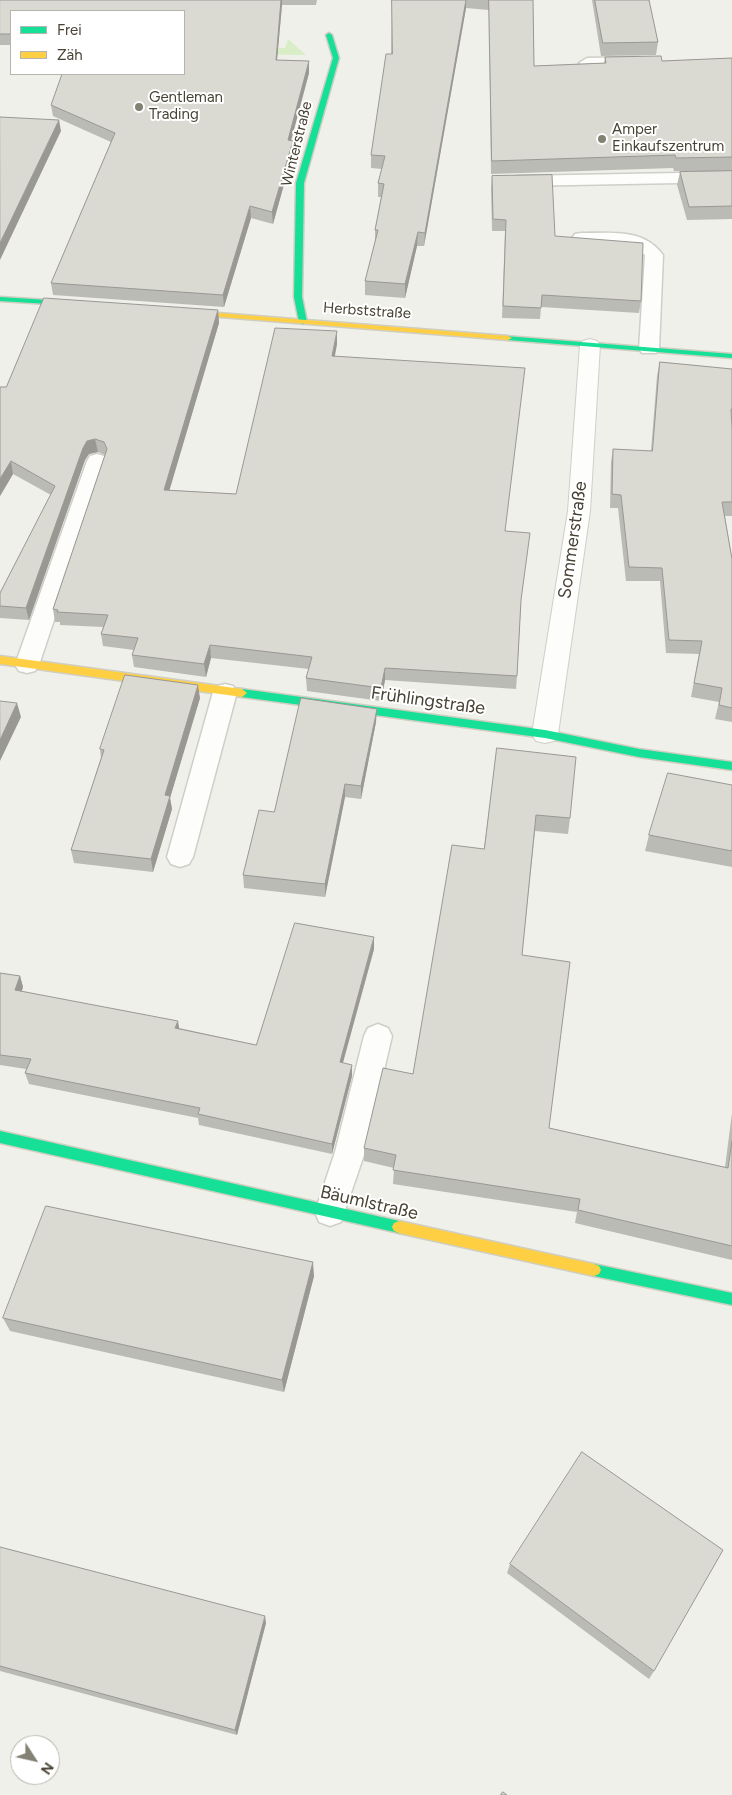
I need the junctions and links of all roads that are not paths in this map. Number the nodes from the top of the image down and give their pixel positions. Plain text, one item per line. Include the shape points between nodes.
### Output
1 (329, 35) dead end
2 (655, 62) edge
3 (587, 63) edge
4 (732, 177) edge
5 (503, 181) edge
6 (581, 238) edge
7 (0, 299) edge
8 (94, 305) edge
9 (171, 311) edge
10 (303, 322) junction
11 (590, 345) junction
12 (649, 350) junction
13 (732, 356) edge
14 (97, 461) dead end
15 (0, 660) edge
16 (26, 665) junction
17 (225, 692) junction
18 (545, 734) junction
19 (732, 766) edge
20 (180, 857) dead end
21 (378, 1036) dead end
22 (0, 1137) edge
23 (330, 1212) junction
24 (732, 1299) edge

1 - 10 street, Winterstraße via 336,58 300,183 298,297
2 - 3 lane
4 - 5 lane
6 - 12 lane via 640,241 650,246 654,255
7 - 8 street
9 - 10 street, Herbststraße
10 - 11 street, Herbststraße
11 - 12 street, Herbststraße
11 - 18 street, Sommerstraße via 579,512
12 - 13 street, Herbststraße
14 - 16 lane
15 - 16 street, Frühlingstraße
16 - 17 street, Frühlingstraße
17 - 18 street, Frühlingstraße
17 - 20 lane
18 - 19 street, Frühlingstraße via 640,753
21 - 23 lane via 350,1152
22 - 23 street, Bäumlstraße
23 - 24 street, Bäumlstraße

